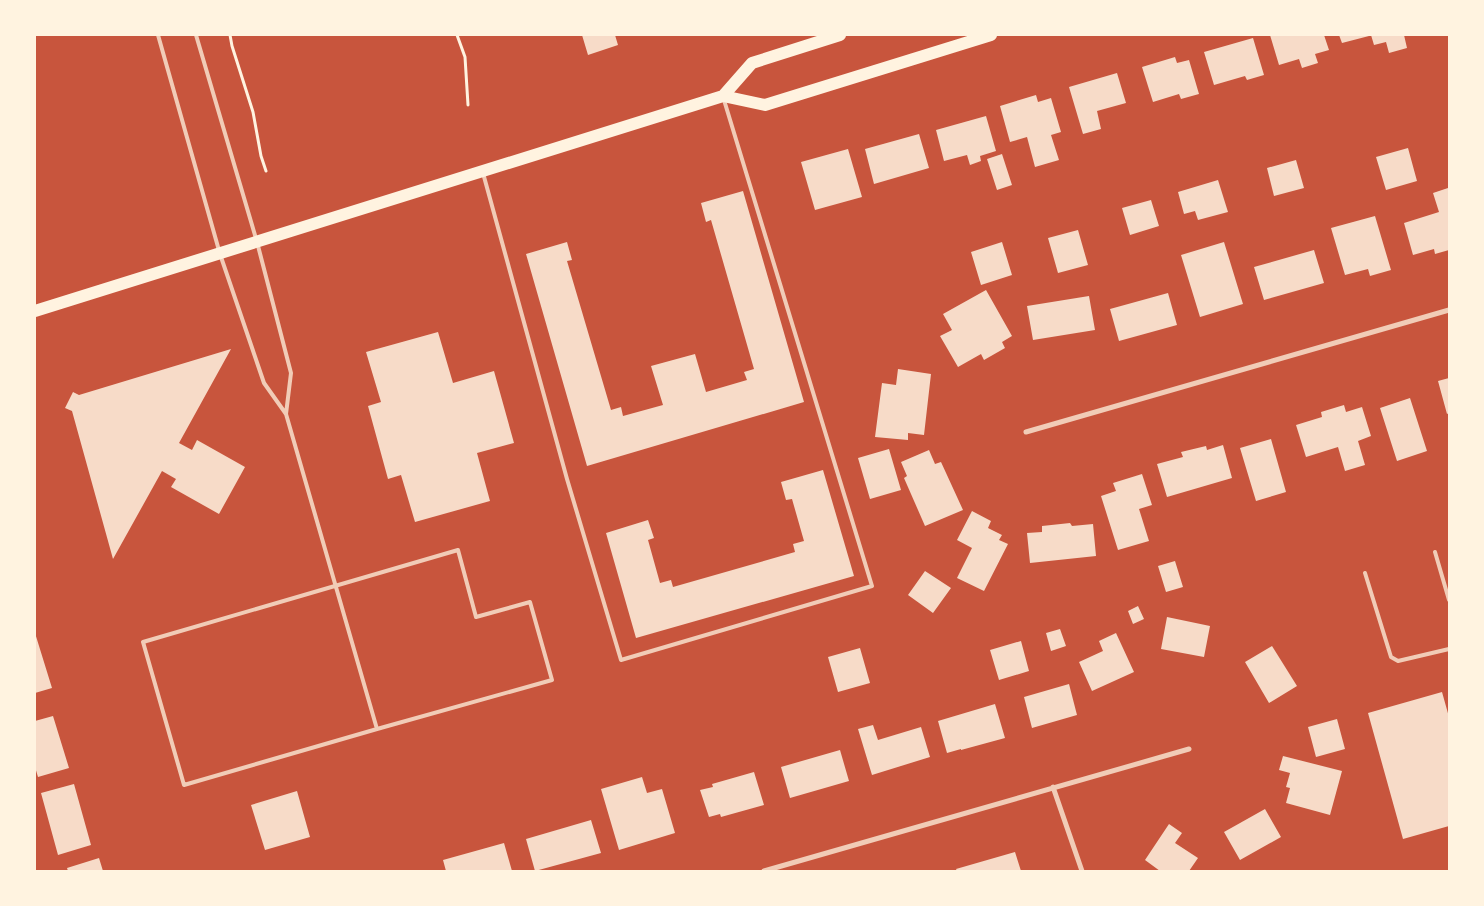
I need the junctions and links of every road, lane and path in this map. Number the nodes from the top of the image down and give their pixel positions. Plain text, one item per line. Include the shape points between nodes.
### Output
1 (158, 35) edge
2 (196, 35) edge
3 (230, 35) edge
4 (456, 35) edge
5 (840, 35) edge
6 (991, 35) edge
7 (723, 96) junction
8 (468, 105) dead end
9 (266, 171) dead end
10 (482, 171) junction
11 (257, 242) junction
12 (220, 254) junction
13 (35, 310) edge
14 (1449, 310) edge
15 (286, 414) junction
16 (1026, 432) dead end
17 (1436, 552) dead end
18 (1365, 573) dead end
19 (335, 584) junction
20 (1449, 600) edge
21 (1449, 649) edge
22 (377, 729) junction
23 (1189, 748) dead end
24 (1054, 787) junction
25 (764, 871) edge
26 (1082, 871) edge

1 - 12 lane
2 - 11 lane
3 - 9 path via 253,112
4 - 8 path via 465,57
5 - 7 main road via 752,63
6 - 7 main road via 766,105
7 - 10 main road
7 - 10 lane via 872,586 622,660 567,479
10 - 11 main road
11 - 12 main road
11 - 15 lane via 291,374
12 - 13 main road
12 - 15 lane via 264,383
14 - 16 street
15 - 19 lane
17 - 20 lane
18 - 21 lane via 1391,657 1398,661
19 - 22 lane
19 - 22 lane via 458,550 476,617 530,602 552,680
19 - 22 lane via 143,642 184,785
23 - 24 street
24 - 25 street
24 - 26 street

